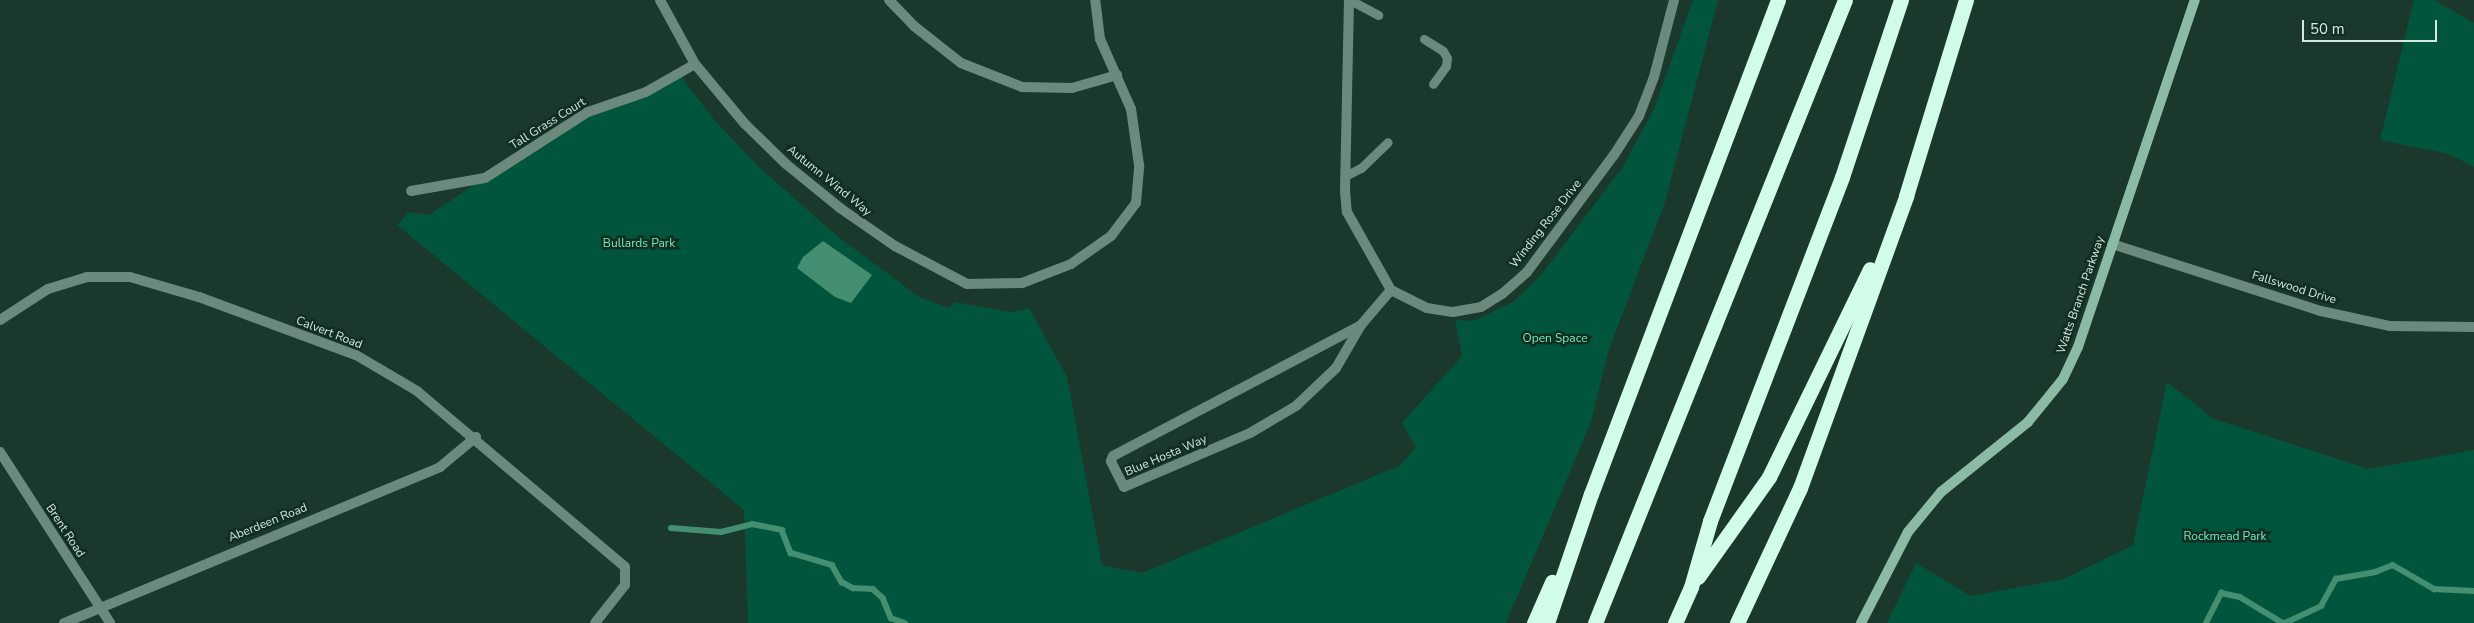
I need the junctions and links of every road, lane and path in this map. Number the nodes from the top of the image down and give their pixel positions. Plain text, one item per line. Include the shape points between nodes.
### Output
1 (660, 0) edge
2 (889, 0) edge
3 (1095, 0) edge
4 (1350, 0) edge
5 (1674, 0) edge
6 (1778, 0) edge
7 (1783, 0) edge
8 (1845, 0) edge
9 (1901, 0) edge
10 (1966, 0) edge
11 (2195, 0) edge
12 (1378, 15) dead end
13 (1424, 39) dead end
14 (1759, 55) junction
15 (695, 64) junction
16 (1117, 75) junction
17 (1433, 84) dead end
18 (1388, 142) dead end
19 (1345, 176) junction
20 (411, 191) dead end
21 (1906, 196) junction
22 (2112, 244) junction
23 (1391, 290) junction
24 (0, 320) edge
25 (1361, 325) junction
26 (2474, 327) edge
27 (476, 437) junction
28 (0, 452) edge
29 (1591, 494) junction
30 (1691, 587) junction
31 (99, 606) junction
32 (64, 623) edge
33 (110, 623) edge
34 (595, 623) edge
35 (1534, 623) edge
36 (1547, 623) edge
37 (1595, 623) edge
38 (1676, 623) edge
39 (1737, 623) edge
40 (1861, 623) edge

1 - 15 street, Autumn Wind Way
2 - 16 street via 914,26 961,63 1022,87 1072,88
3 - 16 street, Autumn Wind Way via 1100,40
4 - 12 lane
4 - 19 street
5 - 23 street, Winding Rose Drive via 1654,77 1639,116 1527,272 1481,307 1453,312 1427,308
6 - 14 highway
7 - 14 highway
8 - 37 highway
9 - 30 highway via 1842,177 1710,521
10 - 21 highway
11 - 22 street, Watts Branch Parkway
13 - 17 lane via 1443,51 1447,58 1446,66
14 - 29 highway
15 - 16 street, Autumn Wind Way via 745,124 840,208 894,246 967,284 1022,283 1071,264 1111,236 1136,203 1139,165 1131,109
15 - 20 street, Tall Grass Court via 646,92 588,112 485,178
18 - 19 lane via 1361,168
19 - 23 street via 1347,212
21 - 30 highway via 1769,477
21 - 39 highway via 1800,488
22 - 26 street, Fallswood Drive via 2321,311 2390,326
22 - 40 street, Watts Branch Parkway via 2078,347 2063,378 2028,422 1941,492 1908,532
23 - 25 street, Blue Hosta Way
24 - 27 street, Calvert Road via 48,289 87,278 130,277 199,298 356,355 417,391
25 - 25 street, Blue Hosta Way via 1122,449 1111,461 1124,487 1250,433 1296,406 1336,368
27 - 31 street, Aberdeen Road via 440,467
27 - 34 street, Calvert Road via 625,567 625,585
28 - 31 street, Brent Road
29 - 35 highway
29 - 36 highway
30 - 38 highway
31 - 32 street, Aberdeen Road
31 - 33 street, Brent Road

